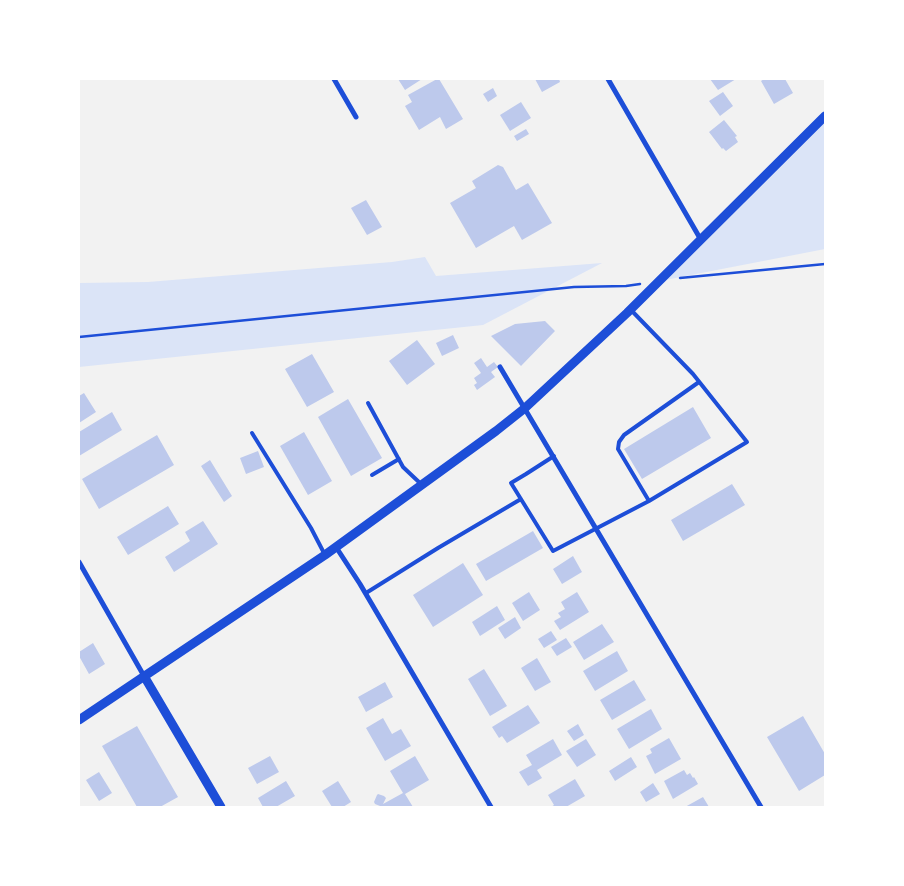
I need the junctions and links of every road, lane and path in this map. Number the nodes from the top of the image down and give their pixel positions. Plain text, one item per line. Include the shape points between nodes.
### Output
1 (334, 79) edge
2 (608, 79) edge
3 (825, 116) edge
4 (356, 117) dead end
5 (702, 240) junction
6 (825, 264) edge
7 (687, 277) dead end
8 (626, 286) dead end
9 (631, 310) junction
10 (79, 337) edge
11 (500, 367) dead end
12 (699, 382) junction
13 (368, 402) dead end
14 (525, 408) junction
15 (252, 433) dead end
16 (554, 456) junction
17 (399, 459) junction
18 (372, 476) dead end
19 (423, 486) junction
20 (521, 499) junction
21 (648, 500) junction
22 (596, 528) junction
23 (336, 547) junction
24 (326, 555) junction
25 (79, 562) edge
26 (366, 593) junction
27 (144, 676) junction
28 (79, 720) edge
29 (220, 807) edge
30 (491, 807) edge
31 (761, 807) edge

1 - 4 street
2 - 5 street
3 - 5 street
5 - 9 street
6 - 7 path
8 - 10 path via 574,287
9 - 12 lane
9 - 14 street
11 - 14 street
12 - 21 lane via 624,435 619,442 618,449
12 - 21 lane via 746,442
13 - 17 lane
14 - 16 street
14 - 19 street
15 - 24 lane
16 - 20 lane via 511,483
16 - 22 street
17 - 18 lane
17 - 19 lane
19 - 23 street
20 - 22 lane via 553,551
20 - 26 lane
21 - 22 lane
22 - 31 street
23 - 24 street
23 - 26 street
24 - 27 street
25 - 27 street
26 - 30 street
27 - 28 street
27 - 29 street

